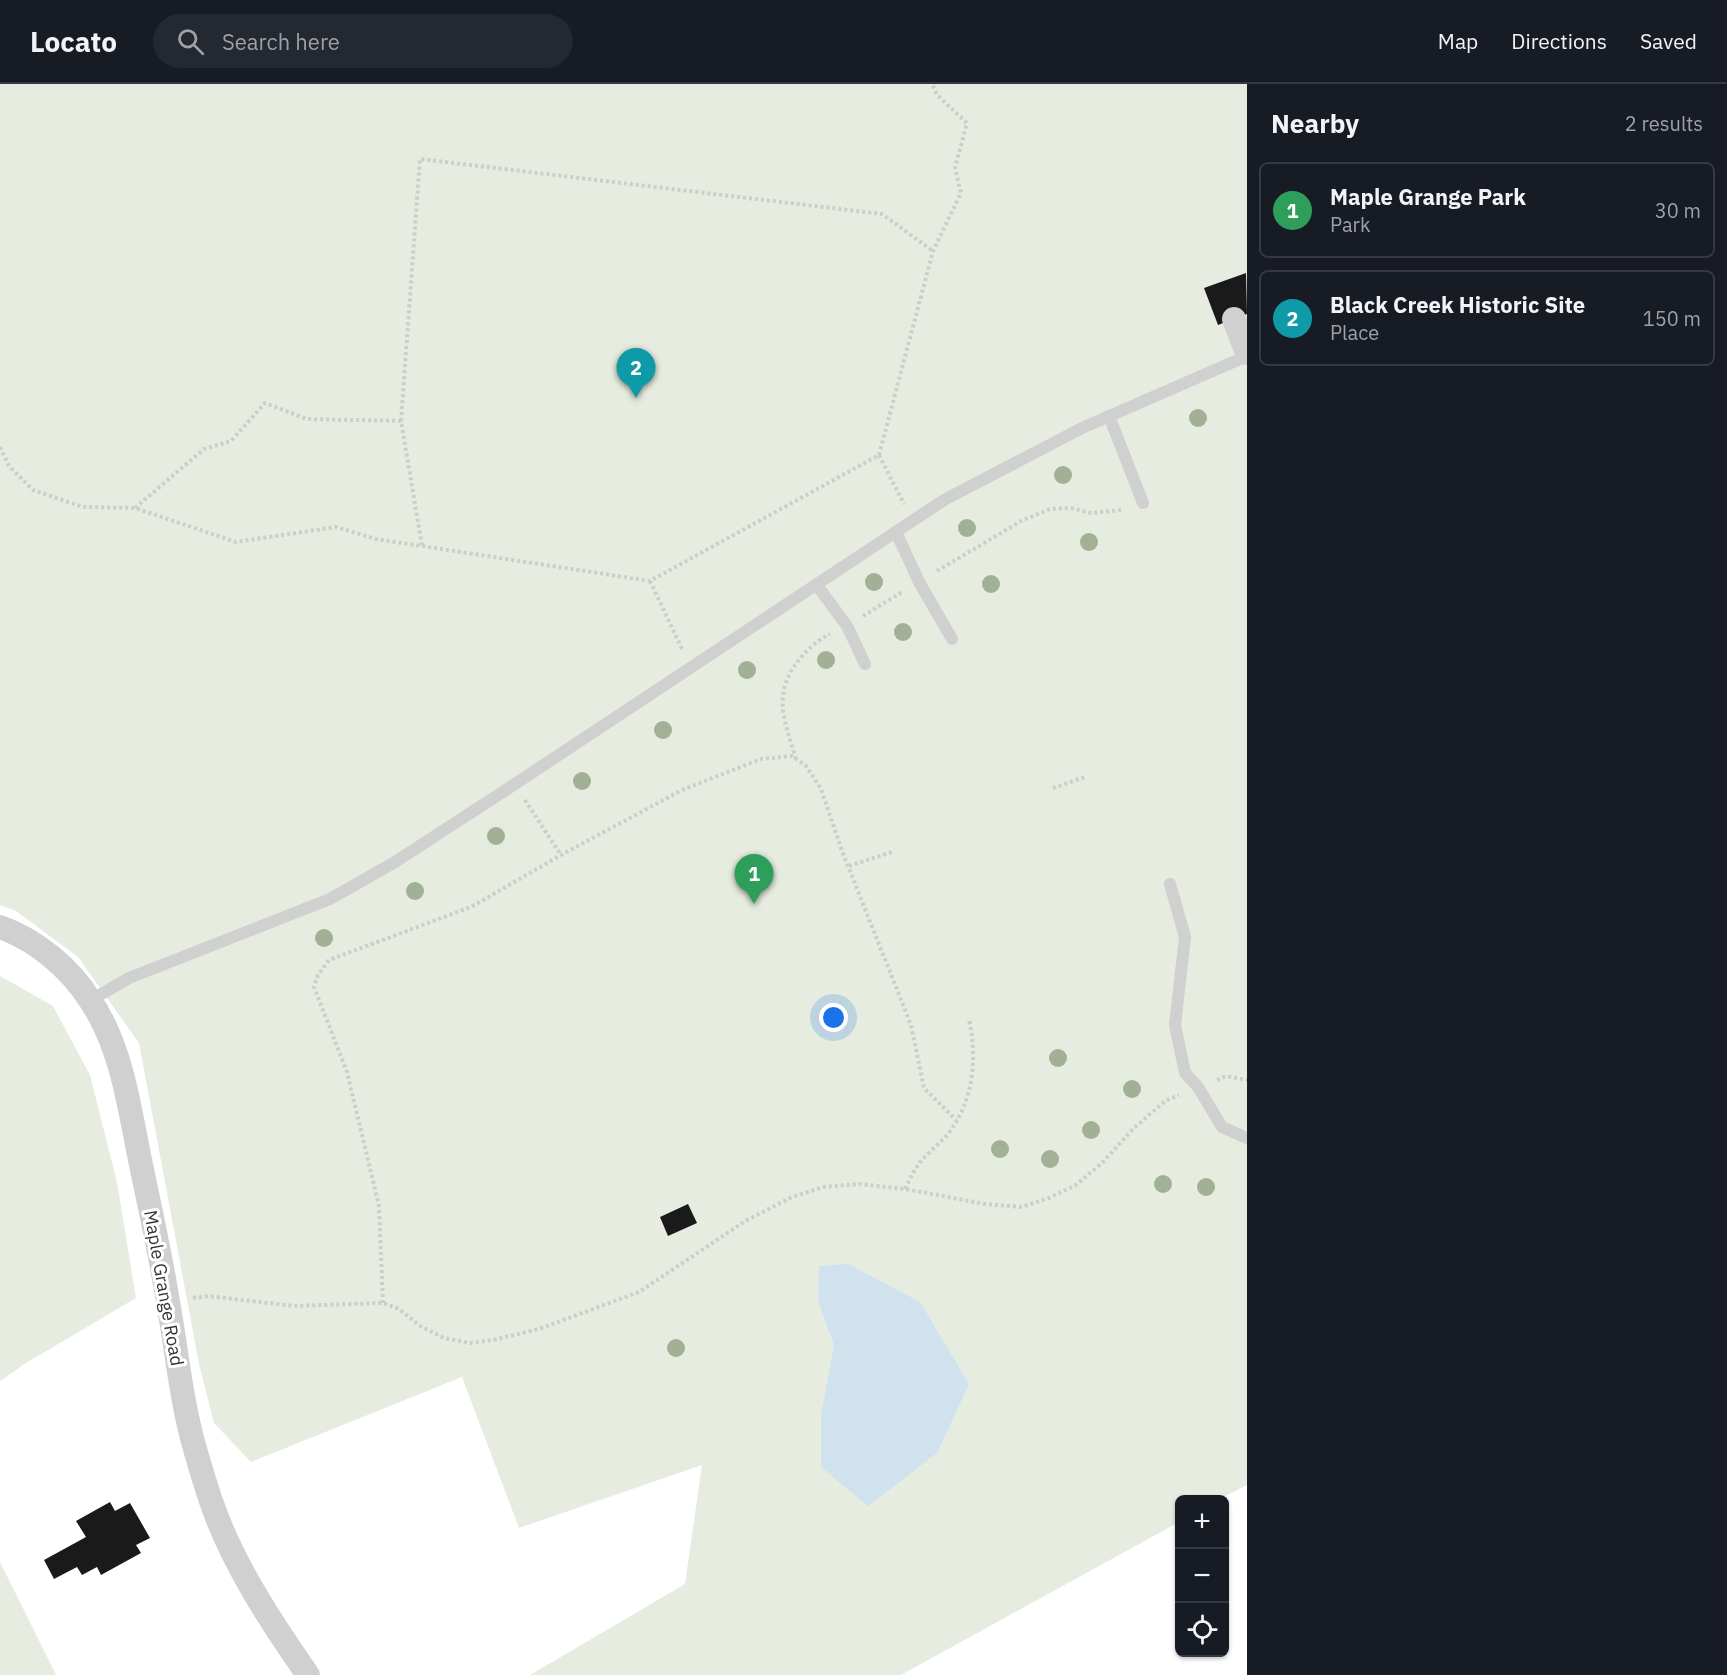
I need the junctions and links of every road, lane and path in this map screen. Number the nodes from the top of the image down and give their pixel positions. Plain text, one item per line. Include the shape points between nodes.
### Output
1 (932, 84) edge
2 (933, 251) junction
3 (1234, 319) dead end
4 (1247, 355) edge
5 (1109, 416) junction
6 (400, 421) junction
7 (0, 447) edge
8 (879, 455) junction
9 (1143, 503) dead end
10 (135, 508) junction
11 (913, 520) junction
12 (896, 532) junction
13 (422, 546) junction
14 (650, 581) junction
15 (816, 584) junction
16 (952, 639) dead end
17 (865, 664) dead end
18 (690, 668) junction
19 (1085, 777) dead end
20 (515, 784) junction
21 (1053, 788) dead end
22 (892, 852) dead end
23 (561, 855) junction
24 (849, 866) junction
25 (1170, 884) dead end
26 (0, 927) edge
27 (91, 1000) junction
28 (969, 1020) dead end
29 (1247, 1080) edge
30 (1198, 1087) junction
31 (956, 1120) junction
32 (1247, 1138) edge
33 (905, 1189) junction
34 (168, 1302) junction
35 (383, 1303) junction
36 (308, 1675) edge

1 - 2 path via 937,95 967,123 955,168 962,193
2 - 6 path via 882,214 420,159
2 - 8 path
3 - 4 street
4 - 5 lane
5 - 9 lane
5 - 11 lane via 944,500
6 - 10 path via 307,419 265,403 231,441 204,449
6 - 13 path
7 - 10 path via 9,466 33,490 83,507
8 - 11 path
8 - 14 path
10 - 13 path via 236,542 336,527 376,539
11 - 12 lane
12 - 15 lane
12 - 16 lane
13 - 14 path
14 - 18 path
15 - 17 lane via 847,626
15 - 18 lane
18 - 20 lane
19 - 21 path
20 - 23 path
20 - 27 lane via 330,899 129,978
22 - 24 path
23 - 24 path via 682,790 761,759 792,756 806,766 821,789
23 - 35 path via 471,907 329,960 318,975 314,987 347,1072 379,1206
24 - 31 path via 911,1024 924,1088
25 - 30 lane via 1185,937 1175,1025 1185,1073
26 - 27 street, Maple Grange Road via 45,951 71,974
27 - 34 street, Maple Grange Road via 112,1042 127,1093
28 - 31 path via 973,1068 970,1088
29 - 30 path via 1226,1076
30 - 32 lane via 1222,1126
30 - 33 path via 1165,1101 1076,1185 1039,1201 1021,1207 986,1204
31 - 33 path via 949,1133 921,1161
33 - 35 path via 841,1185 792,1197 747,1220 639,1292 539,1329 493,1340 470,1343 444,1338
34 - 35 path via 208,1296 294,1306
34 - 36 street, Maple Grange Road via 188,1419 211,1503 239,1564

